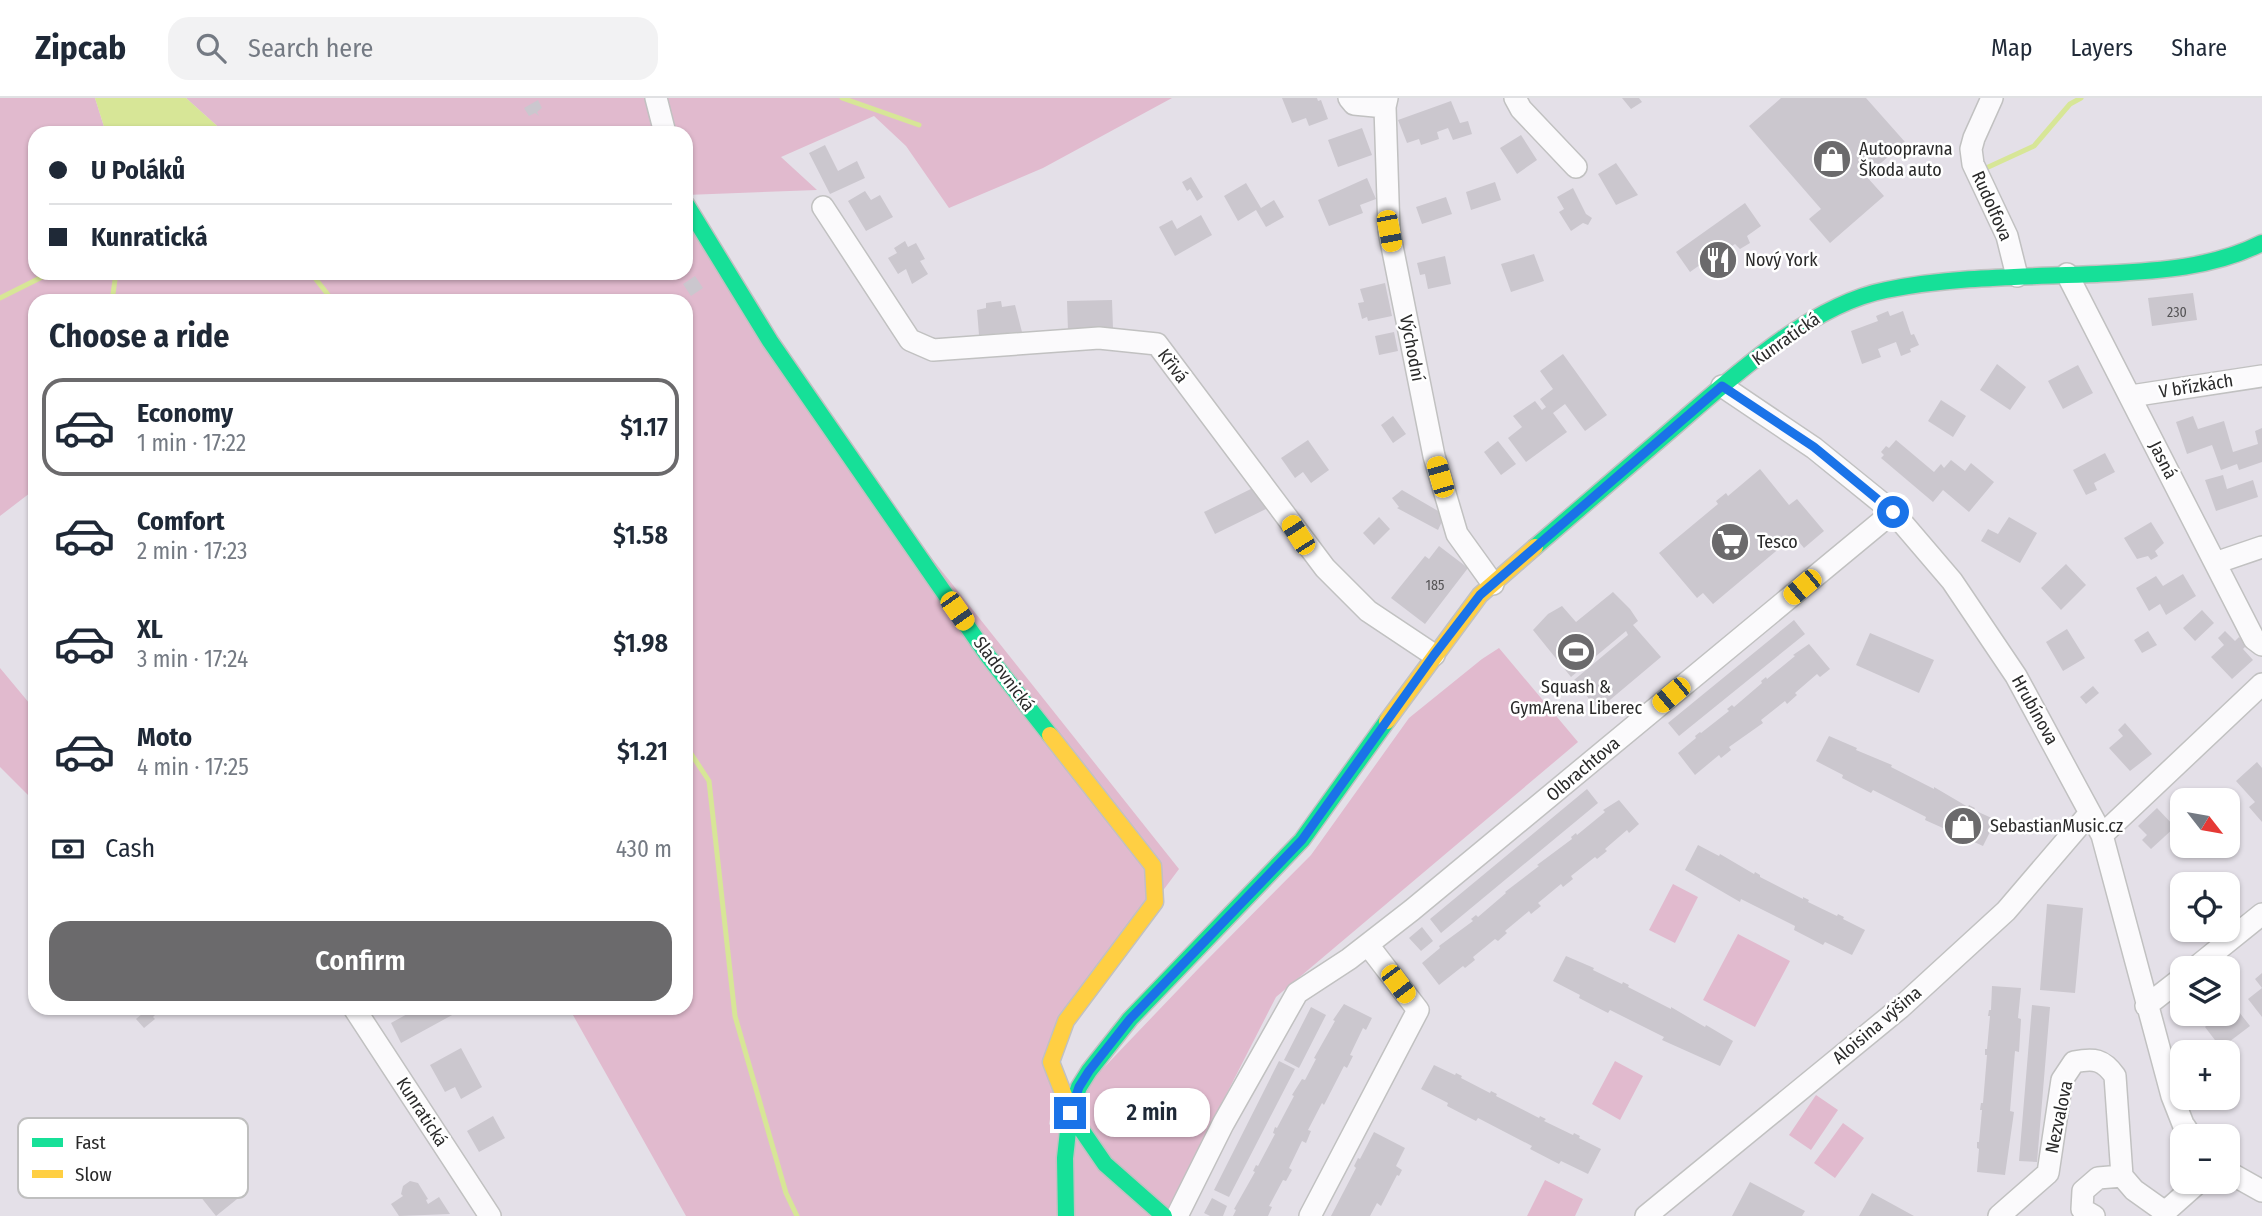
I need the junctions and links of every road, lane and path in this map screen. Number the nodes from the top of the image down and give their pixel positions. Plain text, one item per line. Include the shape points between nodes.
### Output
1 (656, 98) edge
2 (1349, 98) edge
3 (1515, 98) edge
4 (1992, 98) edge
5 (1386, 103) edge
6 (664, 126) edge
7 (1576, 167) dead end
8 (823, 206) dead end
9 (693, 215) edge
10 (2262, 243) edge
11 (2067, 274) junction
12 (2017, 276) junction
13 (2262, 376) edge
14 (1722, 386) junction
15 (2131, 396) junction
16 (1893, 512) junction
17 (2262, 547) edge
18 (2215, 563) junction
19 (1493, 584) junction
20 (2262, 645) edge
21 (1434, 655) junction
22 (2262, 684) edge
23 (2089, 814) junction
24 (2102, 835) junction
25 (2262, 914) edge
26 (1368, 945) junction
27 (2210, 956) edge
28 (2170, 987) edge
29 (2146, 1006) junction
30 (359, 1015) edge
31 (1070, 1113) junction
32 (2183, 1124) edge
33 (2122, 1176) junction
34 (2240, 1179) edge
35 (2262, 1191) edge
36 (2186, 1194) edge
37 (2165, 1214) edge
38 (1653, 1215) edge
39 (491, 1216) edge
40 (1066, 1216) edge
41 (1164, 1216) edge
42 (1177, 1216) edge
43 (1310, 1216) edge
44 (1999, 1216) edge
45 (2094, 1216) edge

1 - 6 street
2 - 5 street via 1354,104
3 - 7 street
4 - 12 street, Rudolfova via 1974,138 1973,164 2007,236
5 - 19 street, Východní via 1389,231 1434,456 1457,534
8 - 21 street, Křivá via 910,340 933,350 1099,338 1157,344 1325,568 1368,611
9 - 31 street, Sladovnická via 770,341 988,656 1153,866 1155,902 1066,1021 1051,1062
10 - 11 street, Kunratická via 2239,255 2200,265
11 - 12 street, Kunratická
11 - 15 street, Jasná
12 - 14 street, Kunratická via 1895,288 1834,306
13 - 15 street, V břízkách
14 - 16 street, Hrubínova via 1814,447
14 - 19 street, Kunratická
15 - 18 street, Jasná
16 - 23 street, Hrubínova via 1952,581 2009,665
16 - 26 street, Olbrachtova
17 - 18 street
18 - 20 street, Jasná via 2254,639
19 - 21 street, Kunratická
21 - 31 street, Kunratická via 1302,840 1130,1019 1079,1087
22 - 24 street
23 - 24 street, Hrubínova
23 - 38 street, Aloisina výšina via 2006,911 1900,1007
24 - 29 street, Hrubínova
25 - 27 street
26 - 42 street, Olbrachtova via 1297,993
26 - 43 street via 1418,1010
28 - 29 street
29 - 32 street, Hrubínova
30 - 39 street, Kunratická
31 - 40 street, Kunratická
31 - 41 street via 1105,1164
33 - 37 street
33 - 44 street, Nezvalova via 2115,1076 2106,1063 2095,1058 2074,1062 2062,1080 2048,1173
33 - 45 street via 2098,1178 2083,1191 2082,1209
34 - 35 street
36 - 37 street

